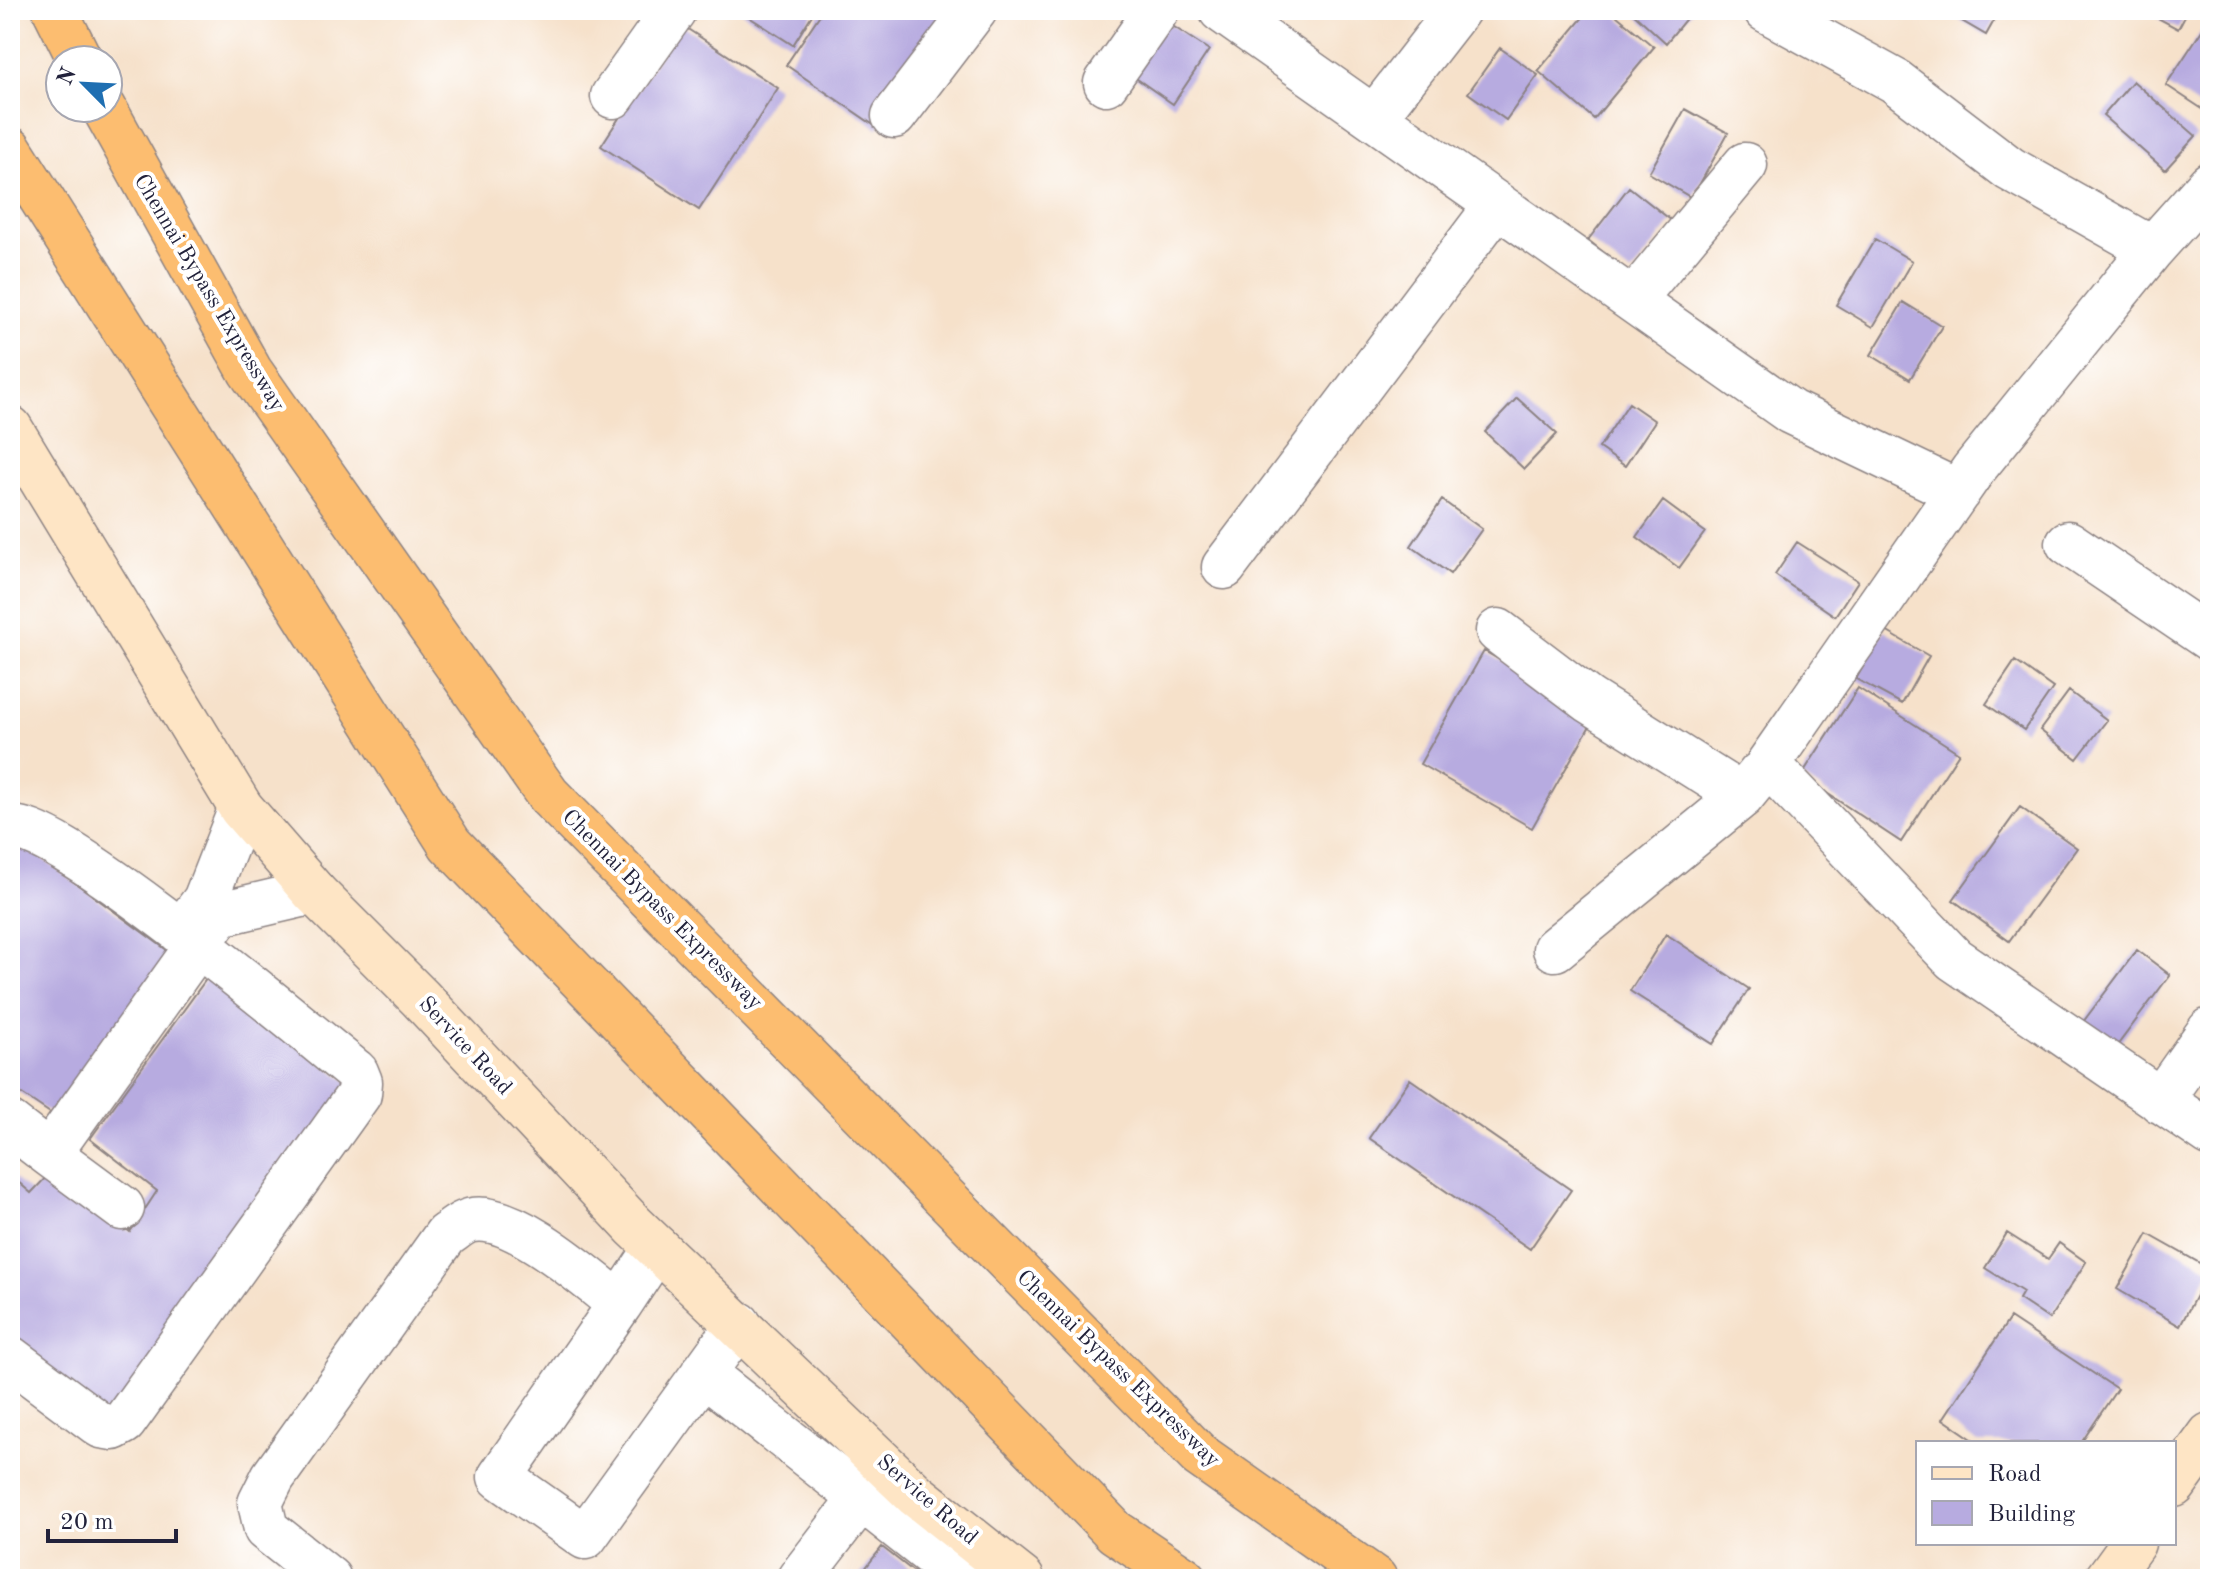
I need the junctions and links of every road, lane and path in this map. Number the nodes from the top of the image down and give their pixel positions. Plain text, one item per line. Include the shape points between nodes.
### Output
1 (55, 10) edge
2 (674, 10) edge
3 (975, 10) edge
4 (1157, 10) edge
5 (1221, 10) edge
6 (1458, 10) edge
7 (1766, 10) edge
8 (72, 44) edge
9 (1106, 83) dead end
10 (613, 96) dead end
11 (894, 116) dead end
12 (1374, 118) junction
13 (113, 124) edge
14 (10, 149) edge
15 (1745, 165) dead end
16 (2210, 184) edge
17 (1497, 205) junction
18 (2152, 249) junction
19 (1633, 300) junction
20 (10, 428) edge
21 (1958, 492) junction
22 (2068, 543) dead end
23 (1224, 567) dead end
24 (1498, 631) dead end
25 (2210, 639) edge
26 (1755, 780) junction
27 (241, 808) junction
28 (10, 829) edge
29 (314, 892) junction
30 (189, 939) junction
31 (1555, 949) dead end
32 (2210, 1030) edge
33 (2160, 1101) junction
34 (10, 1124) edge
35 (2210, 1134) edge
36 (49, 1154) junction
37 (122, 1208) dead end
38 (657, 1248) junction
39 (620, 1304) junction
40 (739, 1324) junction
41 (10, 1358) edge
42 (703, 1373) junction
43 (2210, 1435) edge
44 (2176, 1482) edge
45 (860, 1500) junction
46 (2132, 1545) edge
47 (329, 1579) edge
48 (799, 1579) edge
49 (963, 1579) edge
50 (1022, 1579) edge
51 (1185, 1579) edge
52 (1375, 1579) edge
53 (2107, 1579) edge

1 - 8 highway
2 - 10 street
3 - 11 street
4 - 9 street
5 - 12 street
6 - 12 street
7 - 18 street via 1895,81 2010,169
12 - 17 street
13 - 52 highway, Chennai Bypass Expressway via 250,371 548,795 1199,1455
14 - 51 highway via 450,844 1115,1532
15 - 19 street
16 - 18 street
17 - 19 street
17 - 23 street
18 - 21 street
19 - 21 street via 1791,412
20 - 27 street, Service Road
21 - 26 street
22 - 25 street
24 - 26 street via 1589,700
26 - 31 street
26 - 33 street via 1954,959
27 - 29 street, Service Road
27 - 30 street
28 - 30 street via 32,831 90,864
29 - 30 street via 220,914
29 - 38 street, Service Road
30 - 36 street
30 - 41 street via 356,1072 359,1094 124,1422 113,1428 101,1426
32 - 33 street
33 - 35 street
34 - 36 street
36 - 37 street
38 - 39 street
38 - 40 street, Service Road
39 - 42 street via 500,1477 585,1537
39 - 47 street via 548,1250 495,1220 470,1220 446,1235 273,1477 260,1503 266,1529
40 - 42 street
40 - 50 street, Service Road via 916,1495
42 - 45 street
43 - 44 street
45 - 48 street
45 - 49 street
46 - 53 street

